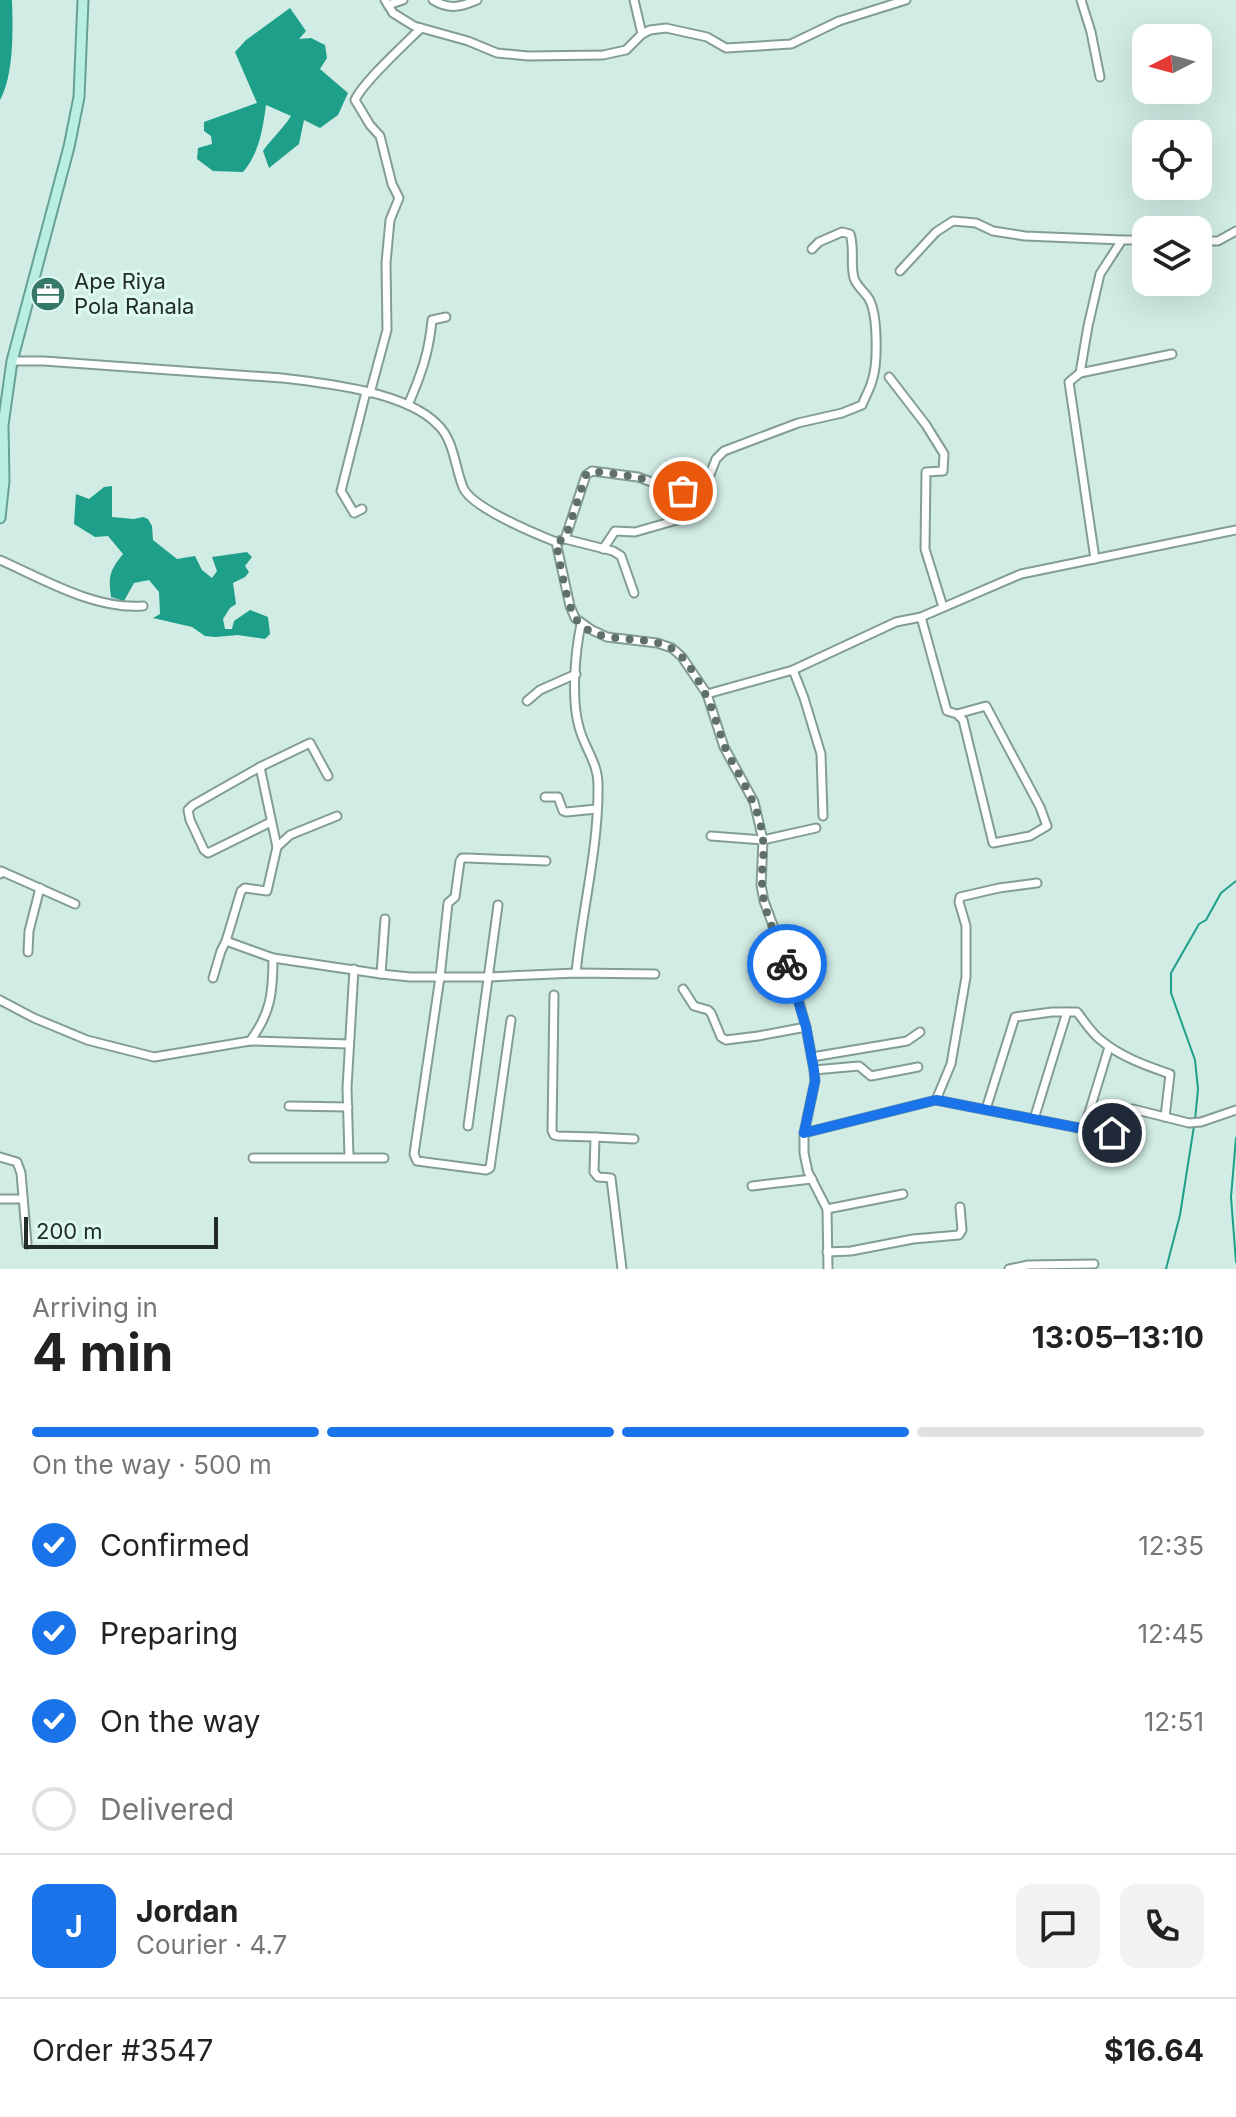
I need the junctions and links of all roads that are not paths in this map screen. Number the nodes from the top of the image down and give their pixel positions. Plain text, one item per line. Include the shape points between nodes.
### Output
1 (83, 0) edge
2 (403, 0) edge
3 (433, 0) edge
4 (477, 0) edge
5 (634, 0) edge
6 (906, 0) edge
7 (1081, 0) edge
8 (387, 2) edge
9 (421, 28) junction
10 (642, 34) junction
11 (1100, 77) dead end
12 (1236, 231) edge
13 (1122, 240) junction
14 (1132, 240) edge
15 (1212, 241) edge
16 (812, 249) dead end
17 (900, 271) dead end
18 (446, 317) dead end
19 (1172, 354) dead end
20 (12, 361) junction
21 (1080, 373) junction
22 (889, 377) dead end
23 (368, 392) junction
24 (408, 405) junction
25 (362, 509) dead end
26 (0, 518) edge
27 (684, 518) dead end
28 (1236, 530) edge
29 (565, 539) junction
30 (556, 542) junction
31 (603, 549) junction
32 (1095, 559) junction
33 (0, 560) edge
34 (634, 593) dead end
35 (143, 606) dead end
36 (943, 607) junction
37 (921, 617) junction
38 (581, 624) junction
39 (793, 670) junction
40 (576, 674) junction
41 (707, 694) junction
42 (527, 701) dead end
43 (957, 714) junction
44 (260, 767) junction
45 (328, 776) dead end
46 (545, 797) dead end
47 (597, 809) junction
48 (337, 816) dead end
49 (823, 816) dead end
50 (271, 822) junction
51 (816, 828) dead end
52 (711, 836) dead end
53 (763, 840) junction
54 (277, 847) junction
55 (546, 861) dead end
56 (0, 874) edge
57 (1037, 883) dead end
58 (40, 888) junction
59 (75, 904) dead end
60 (498, 905) dead end
61 (385, 919) dead end
62 (226, 941) junction
63 (28, 952) dead end
64 (273, 958) junction
65 (354, 969) junction
66 (576, 973) junction
67 (381, 974) junction
68 (655, 974) dead end
69 (440, 977) junction
70 (488, 977) junction
71 (213, 978) dead end
72 (683, 989) dead end
73 (554, 995) dead end
74 (0, 1000) edge
75 (1067, 1012) junction
76 (511, 1020) dead end
77 (806, 1027) junction
78 (920, 1032) dead end
79 (250, 1041) junction
80 (349, 1044) junction
81 (1109, 1047) junction
82 (812, 1057) junction
83 (918, 1067) dead end
84 (814, 1070) junction
85 (936, 1100) junction
86 (289, 1106) dead end
87 (348, 1107) junction
88 (986, 1109) junction
89 (1236, 1110) edge
90 (1165, 1117) junction
91 (1034, 1119) junction
92 (468, 1126) dead end
93 (1084, 1129) junction
94 (804, 1133) junction
95 (595, 1137) junction
96 (634, 1139) dead end
97 (0, 1157) edge
98 (349, 1157) junction
99 (253, 1158) dead end
100 (384, 1158) dead end
101 (812, 1179) junction
102 (752, 1186) dead end
103 (903, 1194) dead end
104 (0, 1199) edge
105 (23, 1199) junction
106 (960, 1207) dead end
107 (827, 1209) junction
108 (27, 1244) dead end
109 (827, 1252) junction
110 (1094, 1264) dead end
111 (622, 1269) edge
112 (828, 1269) edge
113 (1009, 1269) edge

1 - 20 main road via 79,97
2 - 8 street
3 - 4 street via 454,8
5 - 10 street
6 - 10 street via 839,21 791,44 726,48 707,37 666,28
7 - 11 street
8 - 9 street via 393,13
9 - 10 street via 497,53 528,56 603,55 626,50
9 - 23 street via 355,100 380,136 399,198 390,220 386,263 387,330
12 - 15 street
13 - 14 street
13 - 17 street via 1025,236 953,221
13 - 21 street via 1100,274
16 - 29 street via 829,237 850,234 853,276 873,310 876,343 873,380 862,405 724,451 698,491 592,471 586,475
18 - 24 street via 432,320 424,368
19 - 21 street
20 - 23 street via 282,378
20 - 26 main road via 3,425
21 - 32 street via 1069,382
22 - 36 street via 944,454 943,471 926,472 925,549
23 - 24 street
23 - 25 street via 341,491 354,513
24 - 30 street via 447,437 465,493
27 - 31 street via 635,532 615,531
28 - 32 street
29 - 30 street
29 - 31 street
30 - 38 street via 570,606
31 - 34 street via 621,556
32 - 36 street via 1021,574
33 - 35 street via 91,600
36 - 37 street
37 - 39 street via 896,622
37 - 43 street via 947,711
38 - 40 street
38 - 41 street via 607,637 672,648
39 - 41 street
39 - 49 street via 821,754
40 - 42 street
40 - 47 street via 576,715 595,762
41 - 53 street via 724,747 754,802
43 - 43 street via 963,720 993,843 1030,836 1047,826 986,706
44 - 45 street via 310,743
44 - 50 street
44 - 50 street via 193,805 188,815 208,853
46 - 47 street via 558,797 566,812
47 - 66 street
48 - 54 street via 290,835
50 - 54 street
51 - 53 street
52 - 53 street
53 - 77 street via 764,901
54 - 62 street via 267,891 241,891
55 - 69 street via 462,858 455,897 448,903
56 - 58 street
57 - 85 street via 960,897 966,977 951,1064
58 - 59 street
58 - 63 street
60 - 70 street
61 - 67 street
62 - 64 street
62 - 71 street
64 - 65 street
64 - 79 street via 270,1004
65 - 67 street
65 - 80 street
66 - 68 street
66 - 70 street
67 - 69 street
69 - 70 street
69 - 76 street via 417,1161 490,1168
70 - 92 street
72 - 77 street via 694,1006 711,1013 726,1040
73 - 95 street via 552,1131 558,1136
74 - 79 street via 87,1040 154,1057
75 - 81 street via 1077,1012
75 - 88 street via 1015,1017
75 - 91 street
77 - 82 street
78 - 82 street via 907,1041
79 - 80 street
80 - 87 street
81 - 90 street via 1170,1074
81 - 93 street
82 - 84 street
83 - 84 street via 871,1076 859,1066
84 - 94 street
85 - 88 street
85 - 94 street
86 - 87 street
87 - 98 street
88 - 91 street
89 - 90 street via 1201,1122
90 - 93 street via 1123,1110 1112,1133
91 - 93 street
94 - 101 street
95 - 96 street
95 - 111 street via 594,1172 611,1178
97 - 105 street via 17,1162
98 - 99 street
98 - 100 street
101 - 102 street
101 - 107 street
103 - 107 street
104 - 105 street
105 - 108 street
106 - 109 street via 959,1235
107 - 109 street
109 - 112 street
110 - 113 street

